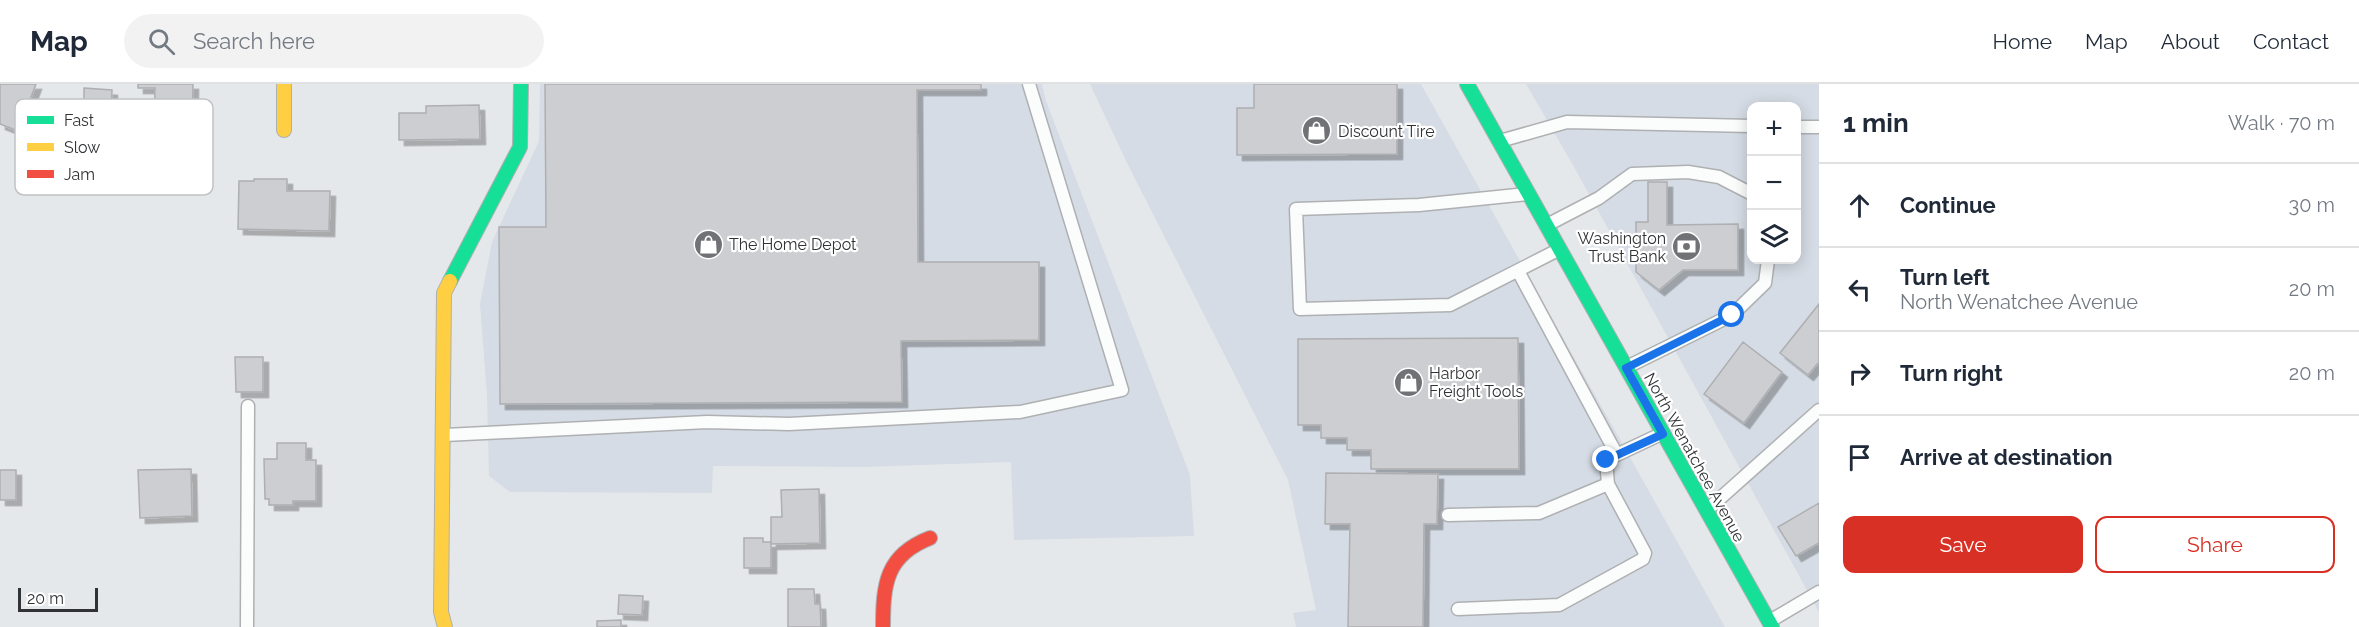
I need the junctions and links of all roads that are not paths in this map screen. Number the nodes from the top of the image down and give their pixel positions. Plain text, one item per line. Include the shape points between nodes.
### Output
1 (284, 84) edge
2 (521, 84) edge
3 (1029, 84) edge
4 (1467, 84) edge
5 (1747, 126) edge
6 (1801, 127) edge
7 (1819, 127) edge
8 (285, 130) dead end
9 (1499, 141) junction
10 (1747, 191) edge
11 (1528, 194) junction
12 (1546, 226) junction
13 (1560, 250) junction
14 (1768, 264) edge
15 (1518, 271) junction
16 (1626, 368) junction
17 (248, 406) dead end
18 (1819, 410) edge
19 (1663, 434) junction
20 (441, 435) junction
21 (1617, 455) junction
22 (1608, 484) junction
23 (1707, 511) junction
24 (1448, 515) dead end
25 (930, 538) dead end
26 (1819, 592) edge
27 (1458, 609) dead end
28 (1770, 624) edge
29 (247, 627) edge
30 (445, 627) edge
31 (883, 627) edge

1 - 8 street
2 - 20 street via 520,147 444,293
3 - 20 lane via 1122,390 1020,412
4 - 9 street, North Wenatchee Avenue
5 - 9 lane via 1567,122
6 - 7 lane
9 - 11 street, North Wenatchee Avenue
10 - 12 lane via 1719,177 1688,172 1632,174 1599,198
11 - 12 street, North Wenatchee Avenue
11 - 15 lane via 1419,205 1296,209 1300,309 1450,305
12 - 13 street, North Wenatchee Avenue
13 - 15 lane
13 - 16 street, North Wenatchee Avenue
14 - 16 lane via 1766,283 1732,315
15 - 21 lane
16 - 19 street, North Wenatchee Avenue
17 - 29 lane
18 - 23 lane
19 - 21 lane
19 - 23 street, North Wenatchee Avenue
20 - 30 street via 441,612
21 - 22 lane via 1606,460
22 - 24 lane via 1539,513
22 - 27 lane via 1645,553 1643,559 1559,605
23 - 28 street, North Wenatchee Avenue
25 - 31 street via 909,547 891,568 883,591
26 - 28 lane

